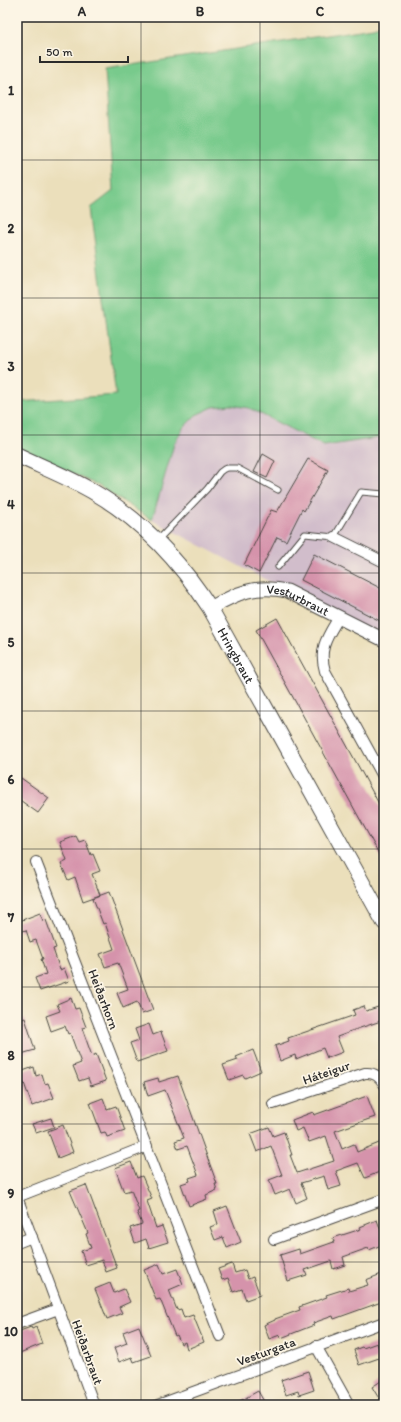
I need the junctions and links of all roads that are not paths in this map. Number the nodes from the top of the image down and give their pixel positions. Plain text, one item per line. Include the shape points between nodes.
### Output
1 (17, 455) edge
2 (278, 490) dead end
3 (384, 494) edge
4 (334, 537) junction
5 (157, 541) junction
6 (384, 562) edge
7 (278, 567) dead end
8 (210, 608) junction
9 (340, 617) junction
10 (384, 640) edge
11 (384, 778) edge
12 (36, 862) dead end
13 (384, 922) edge
14 (384, 1084) edge
15 (273, 1104) dead end
16 (146, 1146) junction
17 (17, 1197) edge
18 (384, 1199) edge
19 (32, 1237) junction
20 (274, 1239) dead end
21 (17, 1243) edge
22 (58, 1309) junction
23 (384, 1322) edge
24 (17, 1324) edge
25 (220, 1336) dead end
26 (316, 1346) junction
27 (94, 1405) edge
28 (158, 1405) edge
29 (349, 1405) edge

1 - 5 main road, Hringbraut via 92,491 124,512
2 - 5 lane via 237,468 224,469
3 - 4 lane via 361,492
4 - 6 street
4 - 7 lane via 305,534
5 - 8 main road, Hringbraut via 188,576
8 - 9 street, Vesturbraut via 245,591 265,588 287,591
8 - 13 main road, Hringbraut
9 - 10 street, Vesturbraut
9 - 11 street via 325,642 322,657 325,671
12 - 16 street, Heiðarhorn
14 - 15 street, Háteigur via 378,1076 365,1073
16 - 17 street
16 - 25 street, Heiðarhorn
17 - 19 street, Heiðarbraut
18 - 20 street
19 - 21 street
19 - 22 street, Heiðarbraut
22 - 24 street, Heiðarbraut
22 - 27 street, Heiðarbraut
23 - 26 street, Vesturgata
26 - 28 street, Vesturgata
26 - 29 street

